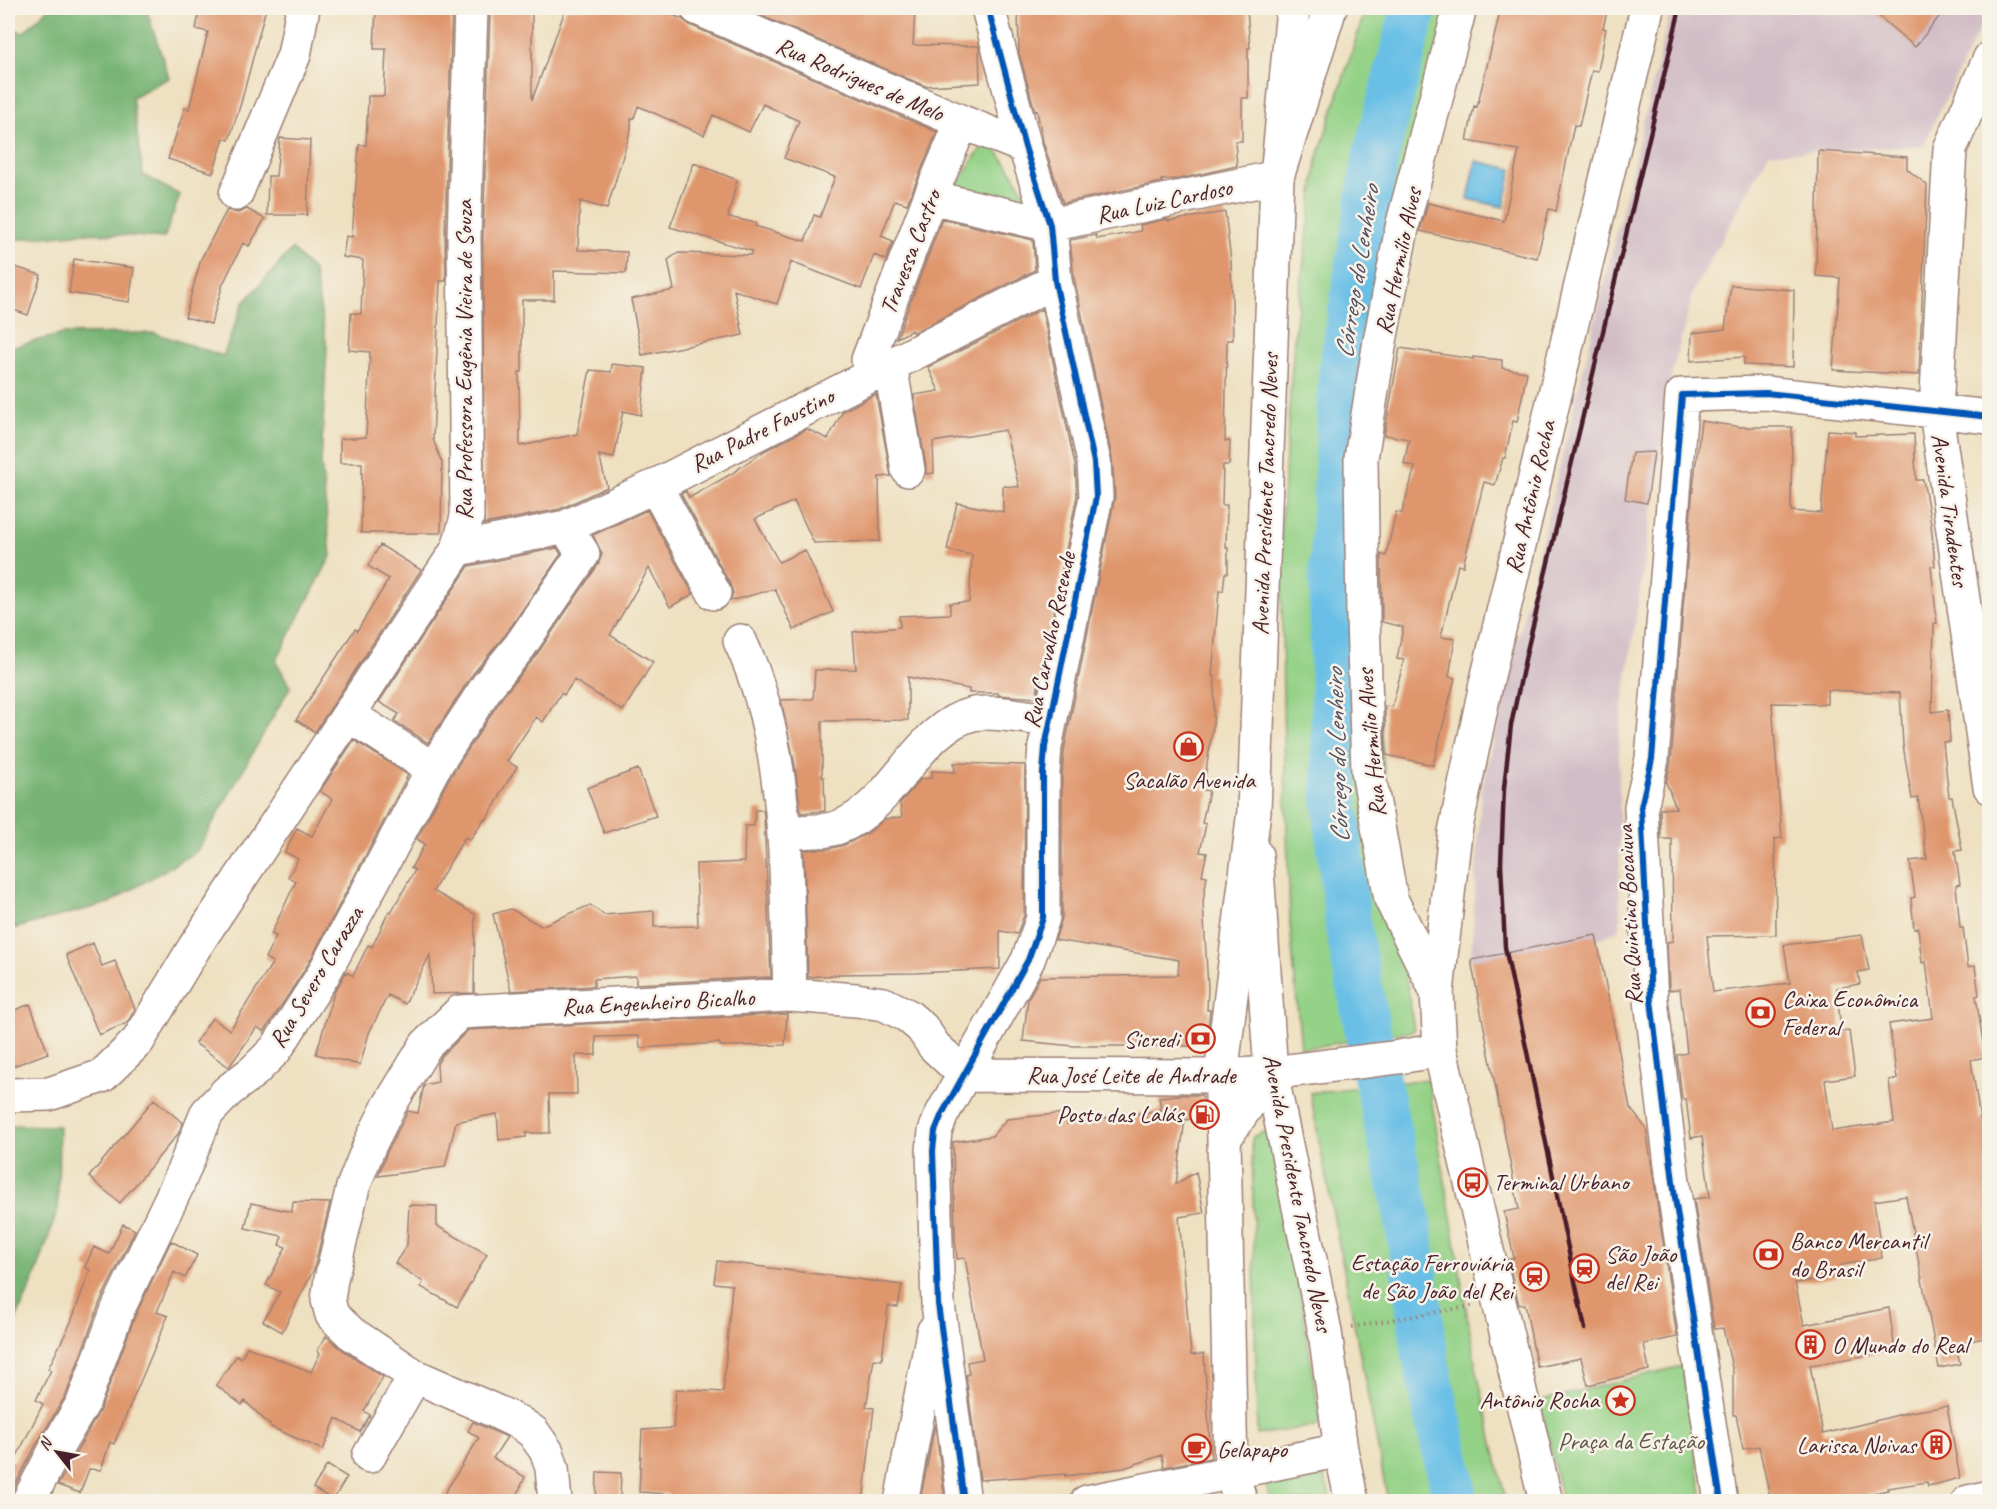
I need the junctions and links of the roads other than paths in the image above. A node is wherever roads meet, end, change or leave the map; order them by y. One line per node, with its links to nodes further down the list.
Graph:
1 (303, 8): 13 (main road)
2 (471, 8): 23 (main road, Rua Professora Eugênia Vieira de Souza)
3 (697, 8): 10 (main road, Rua Rodrigues de Melo)
4 (988, 8): 11 (main road, Rua Carvalho Resende)
5 (1293, 8): 12 (main road)
6 (1330, 8): 12 (main road)
7 (1460, 8): 32 (main road, Rua Hermílio Alves)
8 (1647, 8): 32 (main road, Rua Antônio Rocha)
9 (1989, 58): 18 (main road, Avenida Tiradentes)
10 (962, 122): 11 (main road, Rua Rodrigues de Melo); 14 (main road, Travessa Castro)
11 (1025, 147): 15 (main road, Rua Carvalho Resende)
12 (1277, 177): 15 (main road, Rua Luiz Cardoso); 30 (main road, Avenida Presidente Tancredo Neves)
13 (236, 194)
14 (930, 197): 15 (main road); 17 (main road, Travessa Castro)
15 (1050, 225): 16 (main road, Rua Carvalho Resende)
16 (1055, 281): 17 (main road, Rua Padre Faustino); 27 (main road, Rua Carvalho Resende)
17 (890, 364): 20 (main road); 21 (main road, Rua Padre Faustino)
18 (1936, 412): 19 (main road); 29 (main road, Avenida Tiradentes); 53 (main road, Rua Quintino Bocaiuva)
19 (1989, 417)
20 (908, 470)
21 (655, 486): 22 (main road, Rua Padre Faustino); 24 (main road)
22 (566, 527): 23 (main road, Rua Padre Faustino); 28 (main road, Rua Severo Carazza)
23 (458, 549): 26 (main road, Rua Professora Eugênia Vieira de Souza)
24 (714, 593)
25 (740, 640): 31 (main road)
26 (349, 716): 28 (main road); 38 (main road, Rua Professora Eugênia Vieira de Souza)
27 (1050, 720): 31 (main road); 36 (main road, Rua Carvalho Resende)
28 (433, 769): 46 (main road, Rua Severo Carazza)
29 (1989, 787)
30 (1254, 811): 35 (main road, Avenida Presidente Tancredo Neves); 37 (main road, Avenida Presidente Tancredo Neves)
31 (784, 832): 33 (main road)
32 (1437, 992): 34 (main road, Rua Hermílio Alves)
33 (790, 995): 36 (main road, Rua Engenheiro Bicalho); 41 (main road, Rua Engenheiro Bicalho)
34 (1440, 1050): 35 (main road, Rua José Leite de Andrade); 52 (main road, Rua Hermílio Alves)
35 (1276, 1073): 37 (main road, Rua José Leite de Andrade); 39 (main road); 42 (main road, Avenida Presidente Tancredo Neves)
36 (965, 1075): 37 (main road, Rua José Leite de Andrade); 40 (main road, Rua Carvalho Resende)
37 (1221, 1076): 39 (main road, Avenida Presidente Tancredo Neves)
38 (8, 1095)
39 (1224, 1139): 44 (main road, Avenida Presidente Tancredo Neves)
40 (938, 1304): 48 (main road); 49 (main road)
41 (415, 1376): 43 (main road); 47 (main road)
42 (1341, 1450): 44 (main road); 51 (main road, Avenida Presidente Tancredo Neves)
43 (369, 1456)
44 (1236, 1487): 50 (main road)
45 (1989, 1497): 54 (main road)
46 (28, 1502)
47 (555, 1502)
48 (901, 1502)
49 (964, 1502)
50 (1087, 1502)
51 (1352, 1502)
52 (1546, 1502)
53 (1721, 1502)
54 (1968, 1502)

